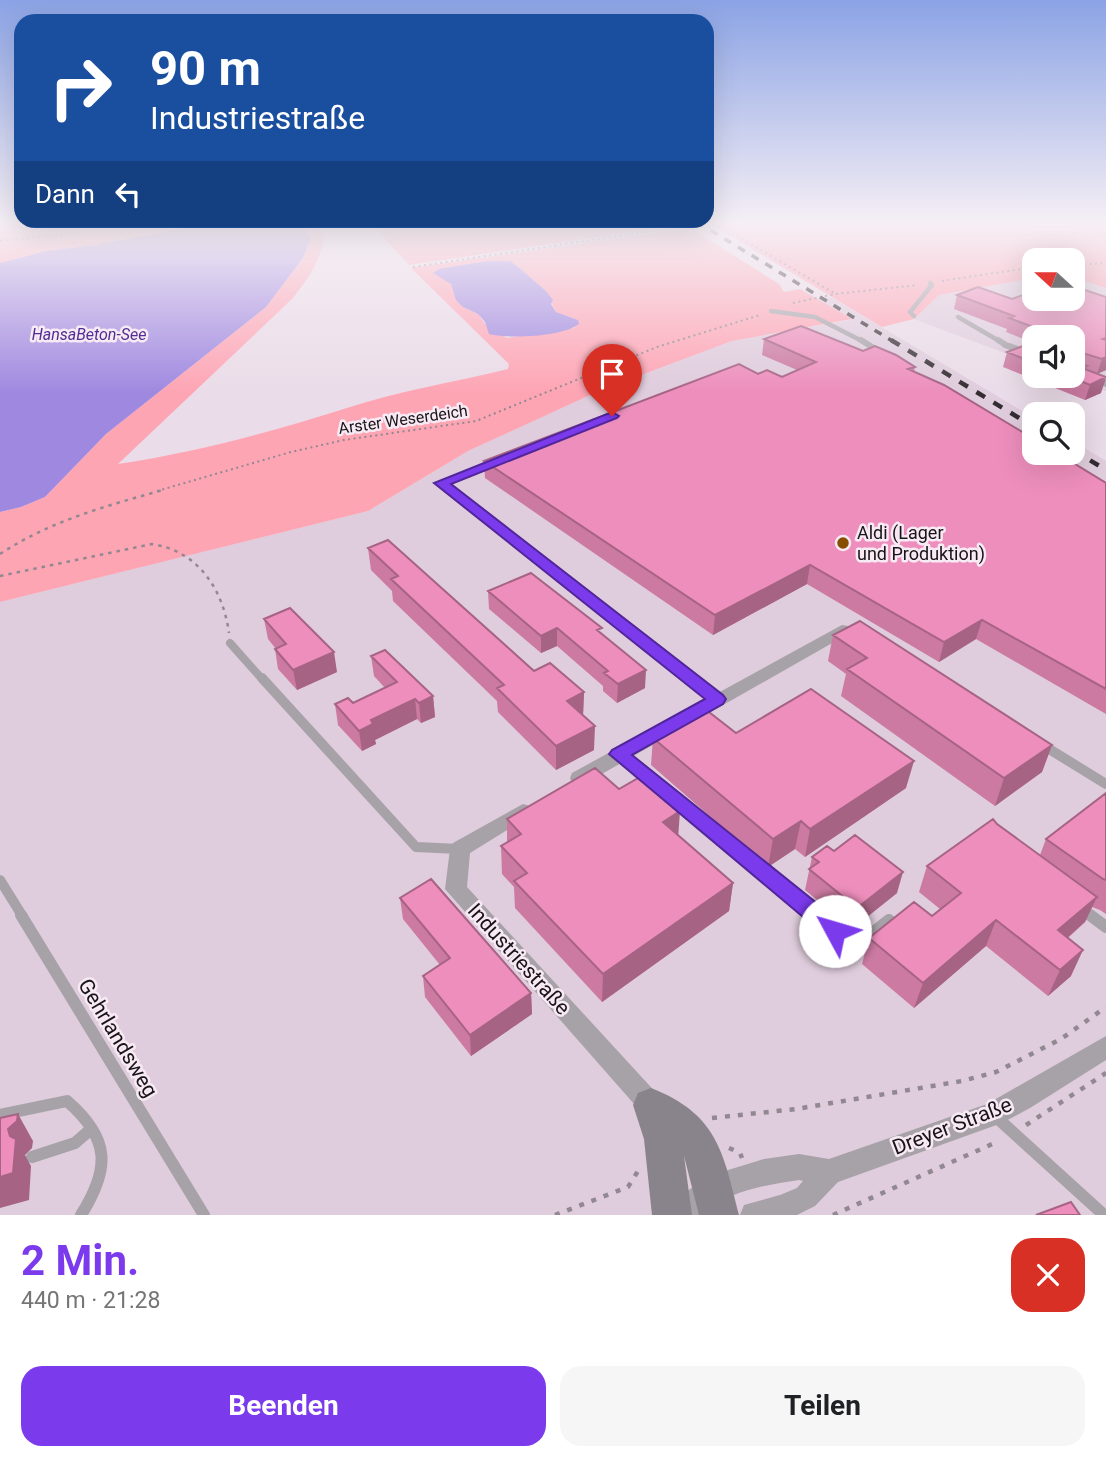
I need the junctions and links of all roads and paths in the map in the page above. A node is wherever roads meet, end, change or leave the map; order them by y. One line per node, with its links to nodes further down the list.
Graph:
1 (809, 279): 4 (path)
2 (930, 283): 6 (lane)
3 (849, 293): 4 (path, Arster Weserdeich)
4 (835, 294): 5 (path, Arster Weserdeich)
5 (771, 311): 10 (lane); 14 (path, Arster Weserdeich)
6 (914, 316)
7 (958, 317): 8 (lane)
8 (1006, 345): 9 (street)
9 (1022, 351)
10 (887, 356)
11 (1085, 376): 12 (street)
12 (1106, 384)
13 (505, 458): 18 (lane)
14 (0, 554)
15 (0, 576): 17 (path)
16 (846, 628): 18 (street)
17 (230, 643): 24 (lane)
18 (717, 699): 20 (street)
19 (1036, 741): 21 (lane)
20 (618, 754): 22 (street); 27 (lane)
21 (1106, 784)
22 (562, 788)
23 (539, 802): 24 (street)
24 (460, 849): 32 (street, Industriestraße)
25 (0, 880): 43 (lane, Gehrlandsweg)
26 (1075, 904): 28 (lane)
27 (889, 920)
28 (1106, 926)
29 (1106, 1007): 35 (path)
30 (1106, 1047): 33 (street, Dreyer Straße)
31 (1106, 1073): 37 (path)
32 (651, 1105): 39 (street, Industriestraße); 41 (street, Industriestraße)
33 (992, 1114): 37 (lane); 40 (street, Dreyer Straße)
34 (0, 1115): 36 (lane)
35 (710, 1118)
36 (91, 1129): 38 (lane); 42 (lane)
37 (1013, 1133): 48 (path); 49 (lane)
38 (32, 1157)
39 (667, 1163): 44 (path); 45 (street, Industriestraße)
40 (829, 1172): 41 (street, Dreyer Straße); 47 (street, Dreyer Straße)
41 (716, 1202): 46 (street, Dreyer Straße)
42 (82, 1215)
43 (204, 1215)
44 (555, 1215)
45 (672, 1215)
46 (680, 1215)
47 (754, 1215)
48 (833, 1215)
49 (1104, 1215)

